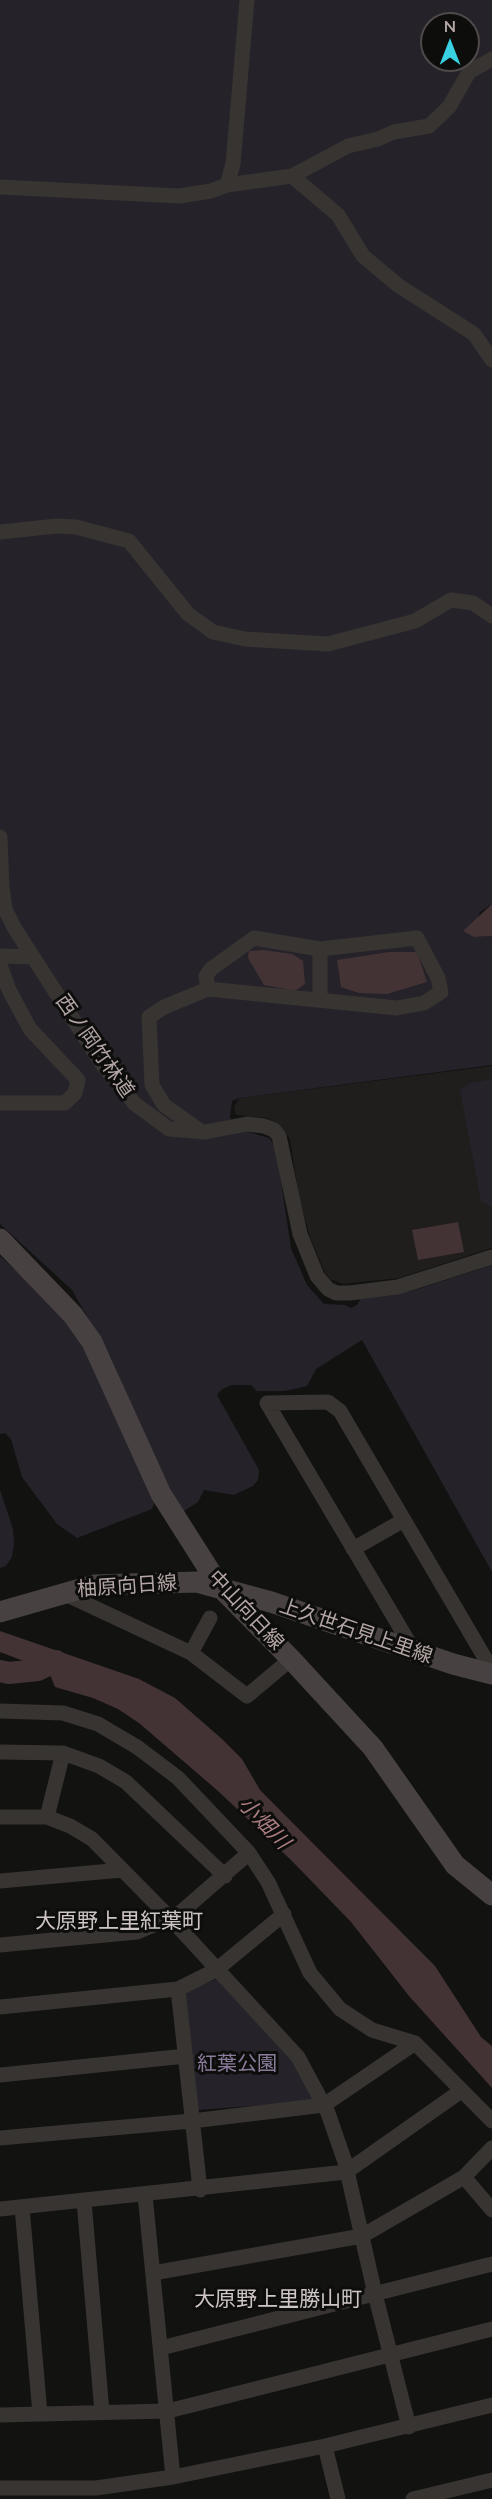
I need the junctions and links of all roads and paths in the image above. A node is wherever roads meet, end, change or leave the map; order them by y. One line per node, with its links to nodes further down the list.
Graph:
1 (247, 0): 4 (street)
2 (492, 59): 3 (street)
3 (292, 176): 4 (street); 6 (street)
4 (227, 185): 5 (street)
5 (0, 187)
6 (492, 360)
7 (0, 532): 8 (street)
8 (492, 616)
9 (0, 837): 11 (street, 西ノ岡竹林道)
10 (320, 949): 13 (street); 14 (street); 14 (street)
11 (32, 957): 12 (street); 16 (street, 西ノ岡竹林道)
12 (0, 964): 15 (street)
13 (208, 989): 14 (street); 16 (street)
14 (320, 999)
15 (0, 1103)
16 (201, 1132): 18 (street, 西ノ岡竹林道)
17 (0, 1239): 21 (main road, 中山向日線)
18 (492, 1257)
19 (404, 1520): 20 (street); 20 (street); 28 (street)
20 (353, 1549): 25 (street)
21 (220, 1587): 22 (main road, 柚原向日線); 25 (main road, 上久世石見上里線); 27 (main road, 中山向日線)
22 (62, 1592): 23 (main road, 柚原向日線); 26 (street)
23 (5, 1611)
24 (210, 1618): 26 (street)
25 (414, 1650): 28 (main road, 上久世石見上里線)
26 (191, 1653): 27 (street)
27 (291, 1659): 38 (main road, 中山向日線)
28 (492, 1672)
29 (0, 1711): 34 (street)
30 (0, 1752): 31 (street)
31 (63, 1753): 33 (street); 36 (street)
32 (0, 1817): 33 (street)
33 (47, 1817): 35 (street)
34 (249, 1853): 36 (street); 39 (street)
35 (122, 1870): 37 (street); 40 (street)
36 (225, 1876): 40 (street)
37 (0, 1881)
38 (492, 1895)
39 (284, 1914): 42 (street); 45 (street)
40 (170, 1918): 41 (street); 42 (street)
41 (0, 1945)
42 (216, 1970): 43 (street); 49 (street)
43 (178, 1989): 44 (street); 46 (street)
44 (0, 2007)
45 (415, 2043): 48 (street); 49 (street)
46 (186, 2056): 47 (street); 50 (street)
47 (0, 2075)
48 (461, 2091): 51 (street); 54 (street)
49 (324, 2105): 50 (street); 54 (street)
50 (192, 2121): 52 (street); 56 (street)
51 (492, 2121)
52 (0, 2138)
53 (492, 2148): 55 (street)
54 (346, 2172): 56 (street); 62 (street)
55 (464, 2177): 61 (street); 62 (street)
56 (200, 2190): 57 (street)
57 (145, 2195): 58 (street); 64 (street)
58 (84, 2201): 59 (street); 71 (street)
59 (22, 2207): 60 (street); 72 (street)
60 (0, 2209)
61 (492, 2210)
62 (362, 2236): 64 (street); 65 (street)
63 (492, 2264): 65 (street)
64 (153, 2273): 67 (street)
65 (375, 2294): 67 (street); 68 (street)
66 (492, 2330): 68 (street)
67 (161, 2348): 70 (street)
68 (390, 2355): 70 (street); 74 (street)
69 (492, 2405): 74 (street)
70 (168, 2411): 71 (street); 76 (street)
71 (102, 2412): 72 (street)
72 (40, 2414): 73 (street)
73 (0, 2415)
74 (409, 2427): 75 (street)
75 (325, 2446): 76 (street); 80 (street)
76 (173, 2477): 79 (street)
77 (492, 2480): 81 (street)
78 (0, 2488): 79 (street)
79 (96, 2494)
80 (338, 2499)
81 (413, 2499)

